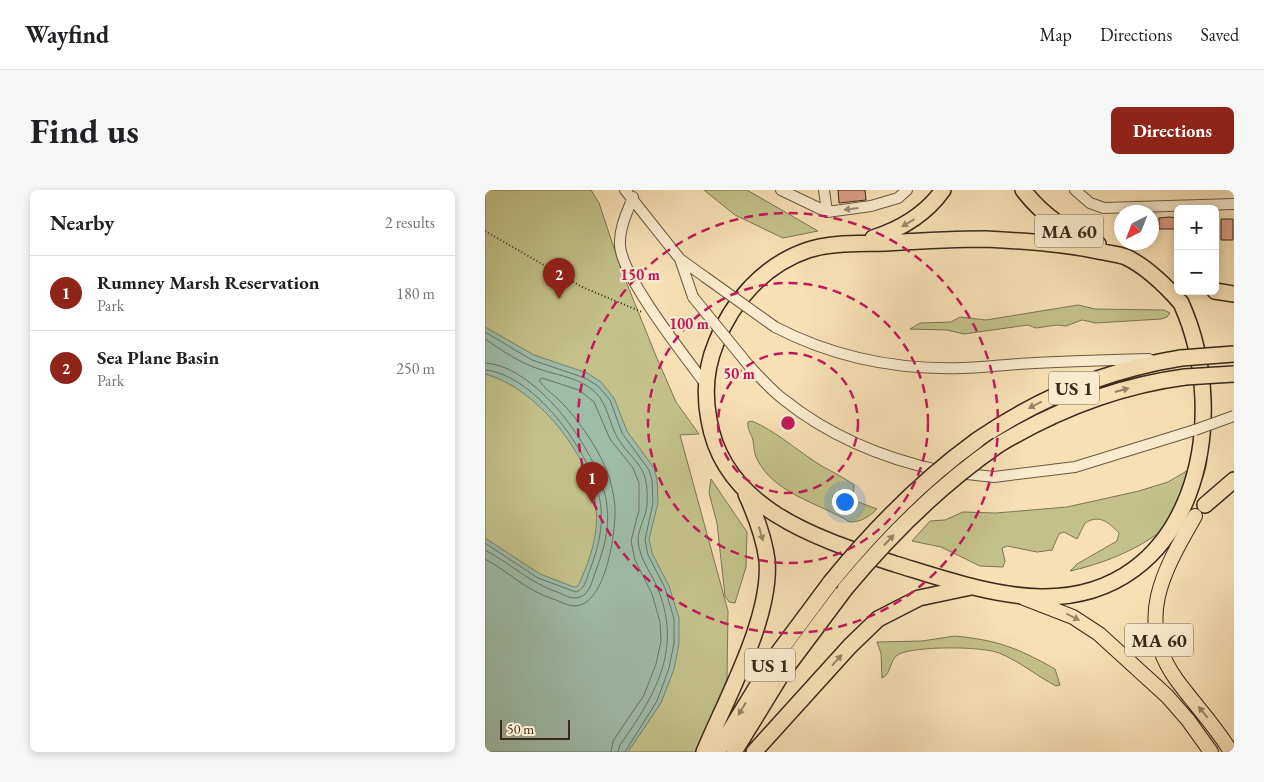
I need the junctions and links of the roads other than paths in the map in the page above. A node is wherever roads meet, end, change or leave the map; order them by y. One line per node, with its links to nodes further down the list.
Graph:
1 (781, 190): 8 (street)
2 (824, 190): 10 (street)
3 (907, 190): 10 (street, one-way to 10)
4 (943, 190): 11 (highway, MA 60, one-way to 11)
5 (1023, 190): 12 (highway, MA 60)
6 (1075, 190): 9 (street)
7 (629, 194): 13 (street); 21 (street)
8 (799, 195): 10 (street)
9 (1234, 204)
10 (827, 212)
11 (845, 244): 12 (highway); 21 (highway, MA 60)
12 (1125, 257): 14 (highway, MA 60)
13 (680, 259): 19 (street, bridge); 22 (street, bridge)
14 (1156, 279): 15 (highway); 23 (highway, MA 60)
15 (1174, 282)
16 (1219, 292): 17 (highway)
17 (1234, 294)
18 (1234, 354): 19 (highway, US 1, bridge)
19 (1181, 358): 33 (highway, US 1, one-way to 33, bridge)
20 (1234, 374): 34 (highway, US 1, one-way to 20, bridge)
21 (707, 386): 26 (highway, MA 60)
22 (1234, 416)
23 (1224, 435)
24 (1215, 476): 27 (highway, MA 60)
25 (1234, 480): 27 (highway)
26 (743, 489): 28 (highway, MA 60); 32 (highway, one-way to 32)
27 (1198, 513): 29 (highway); 30 (main road, MA 60, one-way to 27)
28 (976, 586): 29 (highway, MA 60); 35 (highway, one-way to 28)
29 (1011, 594): 36 (main road, MA 60, one-way to 36)
30 (1220, 734): 31 (main road); 37 (main road, MA 60)
31 (1234, 741)
32 (704, 752)
33 (717, 752)
34 (734, 752)
35 (754, 752)
36 (1211, 752)
37 (1231, 752)

